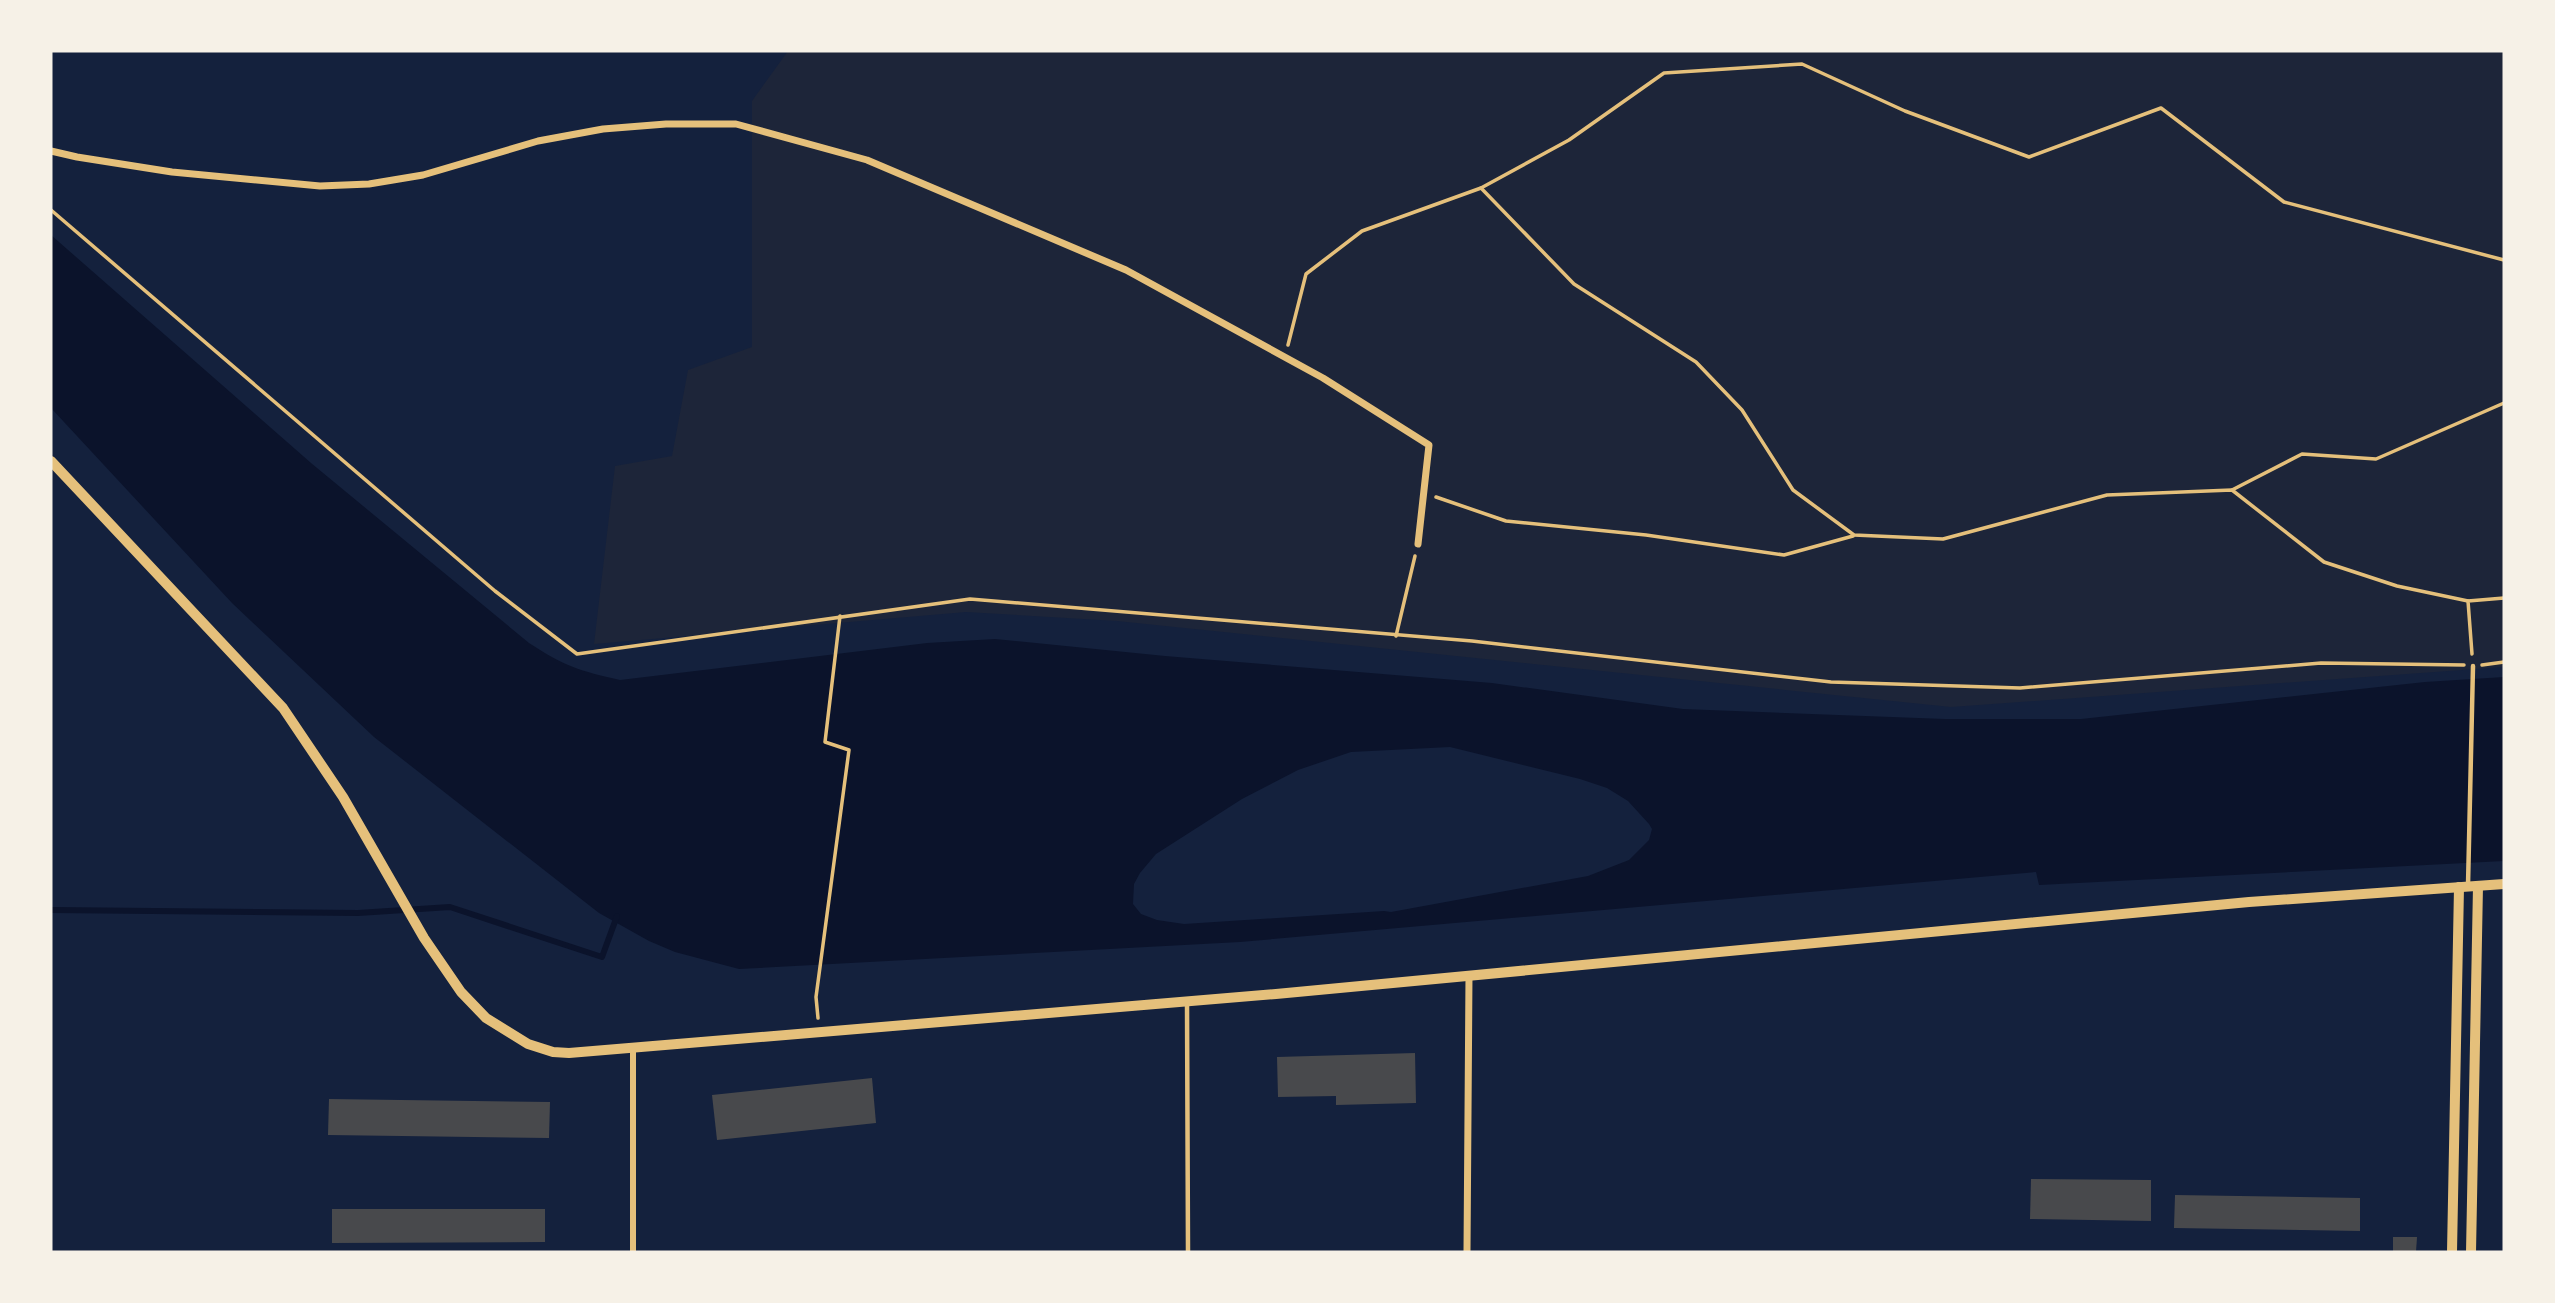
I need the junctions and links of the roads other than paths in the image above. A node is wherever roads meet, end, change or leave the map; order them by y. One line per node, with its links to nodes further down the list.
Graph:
1 (51, 150): 3 (street)
2 (51, 461): 9 (street)
3 (1418, 544)
4 (2473, 666): 6 (lane)
5 (2504, 884): 6 (street)
6 (2468, 887): 7 (street); 13 (street); 14 (street)
7 (1469, 976): 8 (street); 12 (street)
8 (1187, 1002): 9 (street); 11 (lane)
9 (633, 1048): 10 (street)
10 (633, 1252)
11 (1188, 1252)
12 (1467, 1252)
13 (2452, 1252)
14 (2471, 1252)

